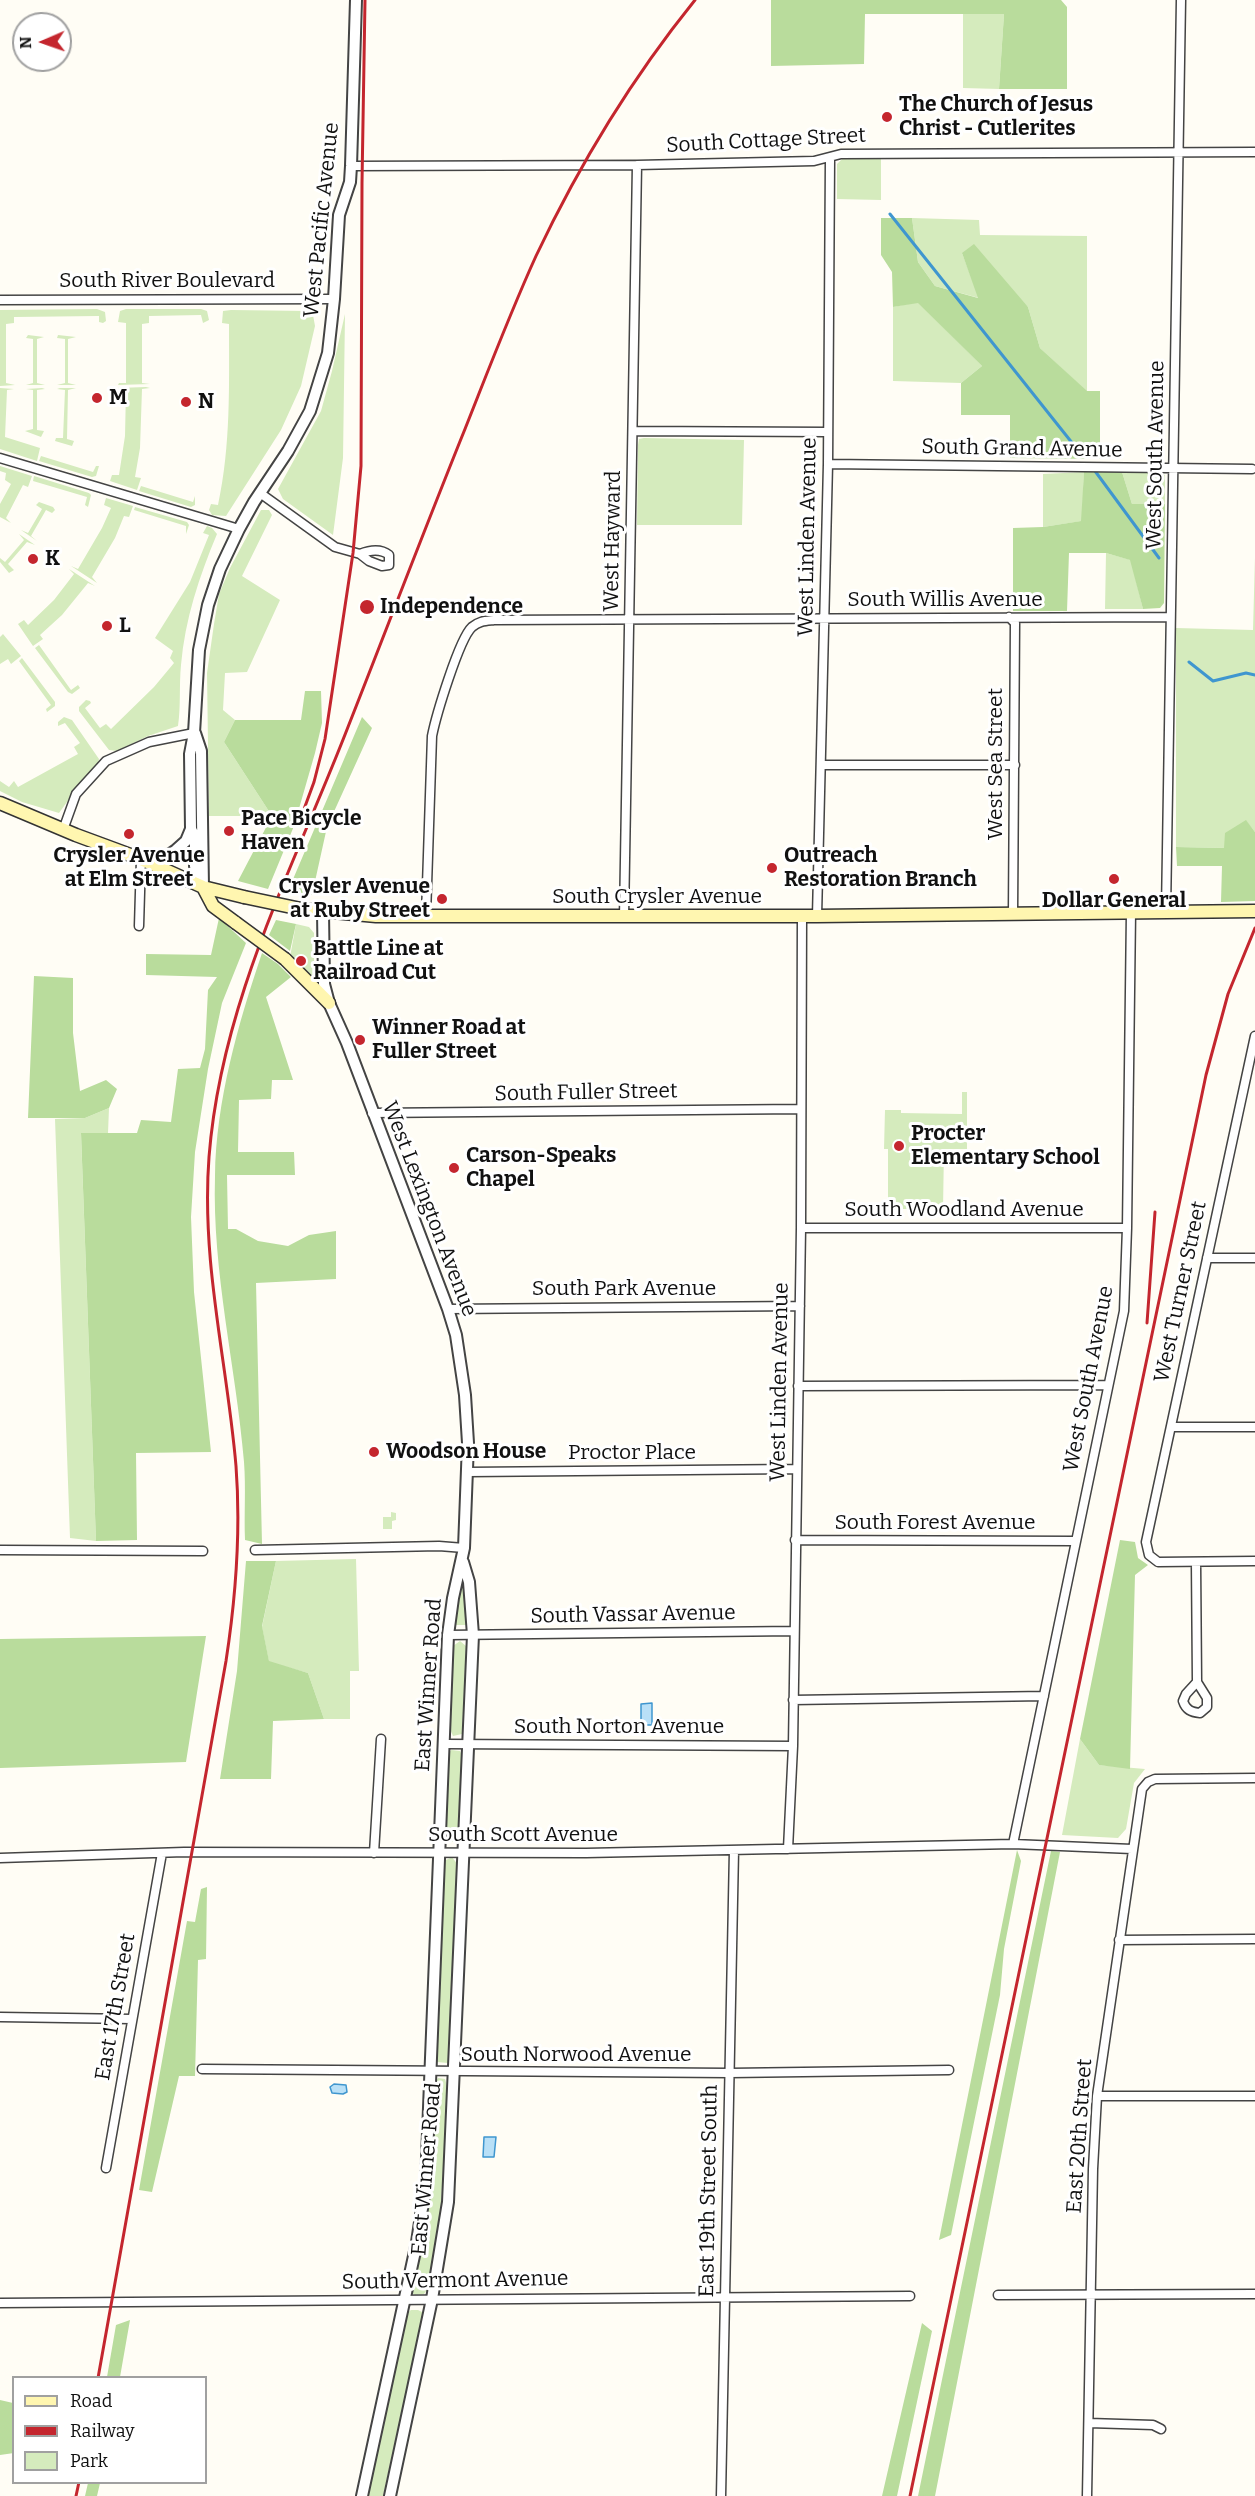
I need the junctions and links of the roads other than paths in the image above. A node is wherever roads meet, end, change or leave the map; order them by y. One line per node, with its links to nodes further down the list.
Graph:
1 (356, 0): 7 (street, West Pacific Avenue)
2 (1181, 0): 3 (street, West South Avenue)
3 (1178, 152): 4 (street, South Cottage Street); 5 (street, South Cottage Street); 14 (street, West South Avenue)
4 (1255, 152)
5 (830, 159): 6 (street, South Cottage Street); 11 (street, West Linden Avenue)
6 (637, 165): 7 (street, South Cottage Street); 10 (street, West Hayward)
7 (351, 166): 8 (street, West Pacific Avenue)
8 (334, 299): 9 (street, South River Boulevard); 16 (street, West Pacific Avenue)
9 (0, 300)
10 (633, 431): 11 (street); 22 (street, West Hayward)
11 (828, 432): 13 (street, West Linden Avenue)
12 (0, 458): 17 (street)
13 (828, 464): 14 (street, South Grand Avenue); 21 (street, West Linden Avenue)
14 (1175, 469): 15 (street, South Grand Avenue); 20 (street, West South Avenue)
15 (1252, 469)
16 (260, 493): 17 (street, West Pacific Avenue); 18 (street)
17 (239, 529): 23 (street, West Pacific Avenue)
18 (360, 554)
19 (1009, 617): 20 (street, South Willis Avenue); 21 (street, South Willis Avenue); 25 (street, West Sea Street)
20 (1170, 617): 31 (street, West South Avenue)
21 (825, 619): 22 (street, South Willis Avenue); 24 (street, West Linden Avenue)
22 (630, 621): 36 (street, South Willis Avenue); 37 (street, West Hayward)
23 (194, 733): 27 (street); 28 (street); 30 (street)
24 (822, 765): 25 (street); 39 (street, West Linden Avenue)
25 (1015, 765): 35 (street, West Sea Street)
26 (0, 803): 28 (main road)
27 (191, 829): 29 (street); 30 (street)
28 (63, 830): 29 (main road)
29 (145, 861): 30 (main road, South Crysler Avenue); 40 (street)
30 (203, 887): 33 (main road, South Crysler Avenue, bridge); 41 (main road, bridge)
31 (1166, 911): 32 (main road, South Crysler Avenue); 34 (main road, South Crysler Avenue)
32 (1255, 911)
33 (323, 912): 36 (main road, South Crysler Avenue); 41 (street, West Lexington Avenue)
34 (1131, 912): 35 (main road, South Crysler Avenue); 46 (street, West South Avenue)
35 (1013, 913): 39 (main road, South Crysler Avenue)
36 (426, 915): 37 (main road, South Crysler Avenue)
37 (624, 916): 38 (main road, South Crysler Avenue)
38 (801, 916): 39 (main road, South Crysler Avenue); 43 (street, West Linden Avenue)
39 (817, 916)
40 (139, 926)
41 (329, 1003): 44 (street, West Lexington Avenue)
42 (1255, 1036): 48 (street, West Turner Street)
43 (800, 1109): 44 (street, South Fuller Street); 45 (street, West Linden Avenue)
44 (372, 1113): 50 (street, West Lexington Avenue)
45 (801, 1228): 46 (street, South Woodland Avenue); 49 (street, West Linden Avenue)
46 (1127, 1228): 51 (street, West South Avenue)
47 (1255, 1257): 48 (street)
48 (1207, 1258): 53 (street, West Turner Street)
49 (800, 1306): 50 (street, South Park Avenue); 52 (street, West Linden Avenue)
50 (448, 1309): 56 (street, West Lexington Avenue)
51 (1108, 1385): 52 (street); 58 (street, West South Avenue)
52 (798, 1386): 55 (street, West Linden Avenue)
53 (1171, 1427): 54 (street); 65 (street, West Turner Street)
54 (1255, 1427)
55 (796, 1469): 56 (street, Proctor Place); 57 (street, West Linden Avenue)
56 (468, 1472): 59 (street, West Lexington Avenue)
57 (795, 1540): 58 (street, South Forest Avenue); 66 (street, West Linden Avenue)
58 (1075, 1541): 70 (street, West South Avenue)
59 (464, 1548): 61 (street); 64 (street, West Lexington Avenue)
60 (0, 1550): 62 (street)
61 (255, 1550)
62 (203, 1551)
63 (1255, 1561): 65 (street)
64 (463, 1562): 67 (street, East Winner Road); 68 (street, East Winner Road)
65 (1196, 1562): 69 (street)
66 (794, 1631): 68 (street, South Vassar Avenue); 71 (street, West Linden Avenue)
67 (448, 1635): 68 (street, South Vassar Avenue); 73 (street, East Winner Road)
68 (472, 1635): 74 (street, East Winner Road)
69 (1197, 1682)
70 (1044, 1696): 71 (street); 77 (street, West South Avenue)
71 (793, 1700): 75 (street, West Linden Avenue)
72 (381, 1739): 82 (street)
73 (445, 1744): 74 (street, South Norton Avenue); 83 (street, East Winner Road)
74 (469, 1744): 75 (street, South Norton Avenue); 84 (street, East Winner Road)
75 (793, 1746): 78 (street, West Linden Avenue)
76 (1255, 1778): 79 (street, East 20th Street)
77 (1013, 1845): 78 (street, South Scott Avenue); 79 (street, South Scott Avenue)
78 (788, 1849): 80 (street, South Scott Avenue)
79 (1132, 1849): 87 (street, East 20th Street)
80 (734, 1850): 84 (street, South Scott Avenue); 94 (street, East 19th Street South)
81 (162, 1853): 82 (street, South Scott Avenue); 85 (street, South Scott Avenue); 89 (street, East 17th Street)
82 (374, 1853): 83 (street, South Scott Avenue)
83 (440, 1853): 84 (street, South Scott Avenue); 91 (street, East Winner Road)
84 (464, 1853): 93 (street, East Winner Road)
85 (0, 1858)
86 (1255, 1939): 87 (street)
87 (1119, 1940): 95 (street, East 20th Street)
88 (0, 2017): 89 (street)
89 (132, 2019): 97 (street, East 17th Street)
90 (202, 2069): 91 (street, South Norwood Avenue)
91 (430, 2069): 93 (street, South Norwood Avenue); 104 (street, East Winner Road)
92 (949, 2070): 94 (street, South Norwood Avenue)
93 (455, 2073): 94 (street, South Norwood Avenue); 103 (street, East Winner Road)
94 (730, 2073): 101 (street, East 19th Street South)
95 (1097, 2096): 96 (street); 100 (street, East 20th Street)
96 (1255, 2096)
97 (106, 2168)
98 (1255, 2294): 100 (street)
99 (998, 2295): 100 (street)
100 (1091, 2295): 106 (street, East 20th Street)
101 (725, 2296): 102 (street, South Vermont Avenue); 103 (street, South Vermont Avenue); 110 (street, East 19th Street South)
102 (910, 2296)
103 (432, 2299): 104 (street, South Vermont Avenue); 109 (street, East Winner Road)
104 (404, 2301): 105 (street, South Vermont Avenue); 108 (street, East Winner Road)
105 (0, 2302)
106 (1089, 2423): 107 (street); 111 (street, East 20th Street)
107 (1161, 2429)
108 (362, 2496)
109 (390, 2496)
110 (721, 2496)
111 (1087, 2496)

